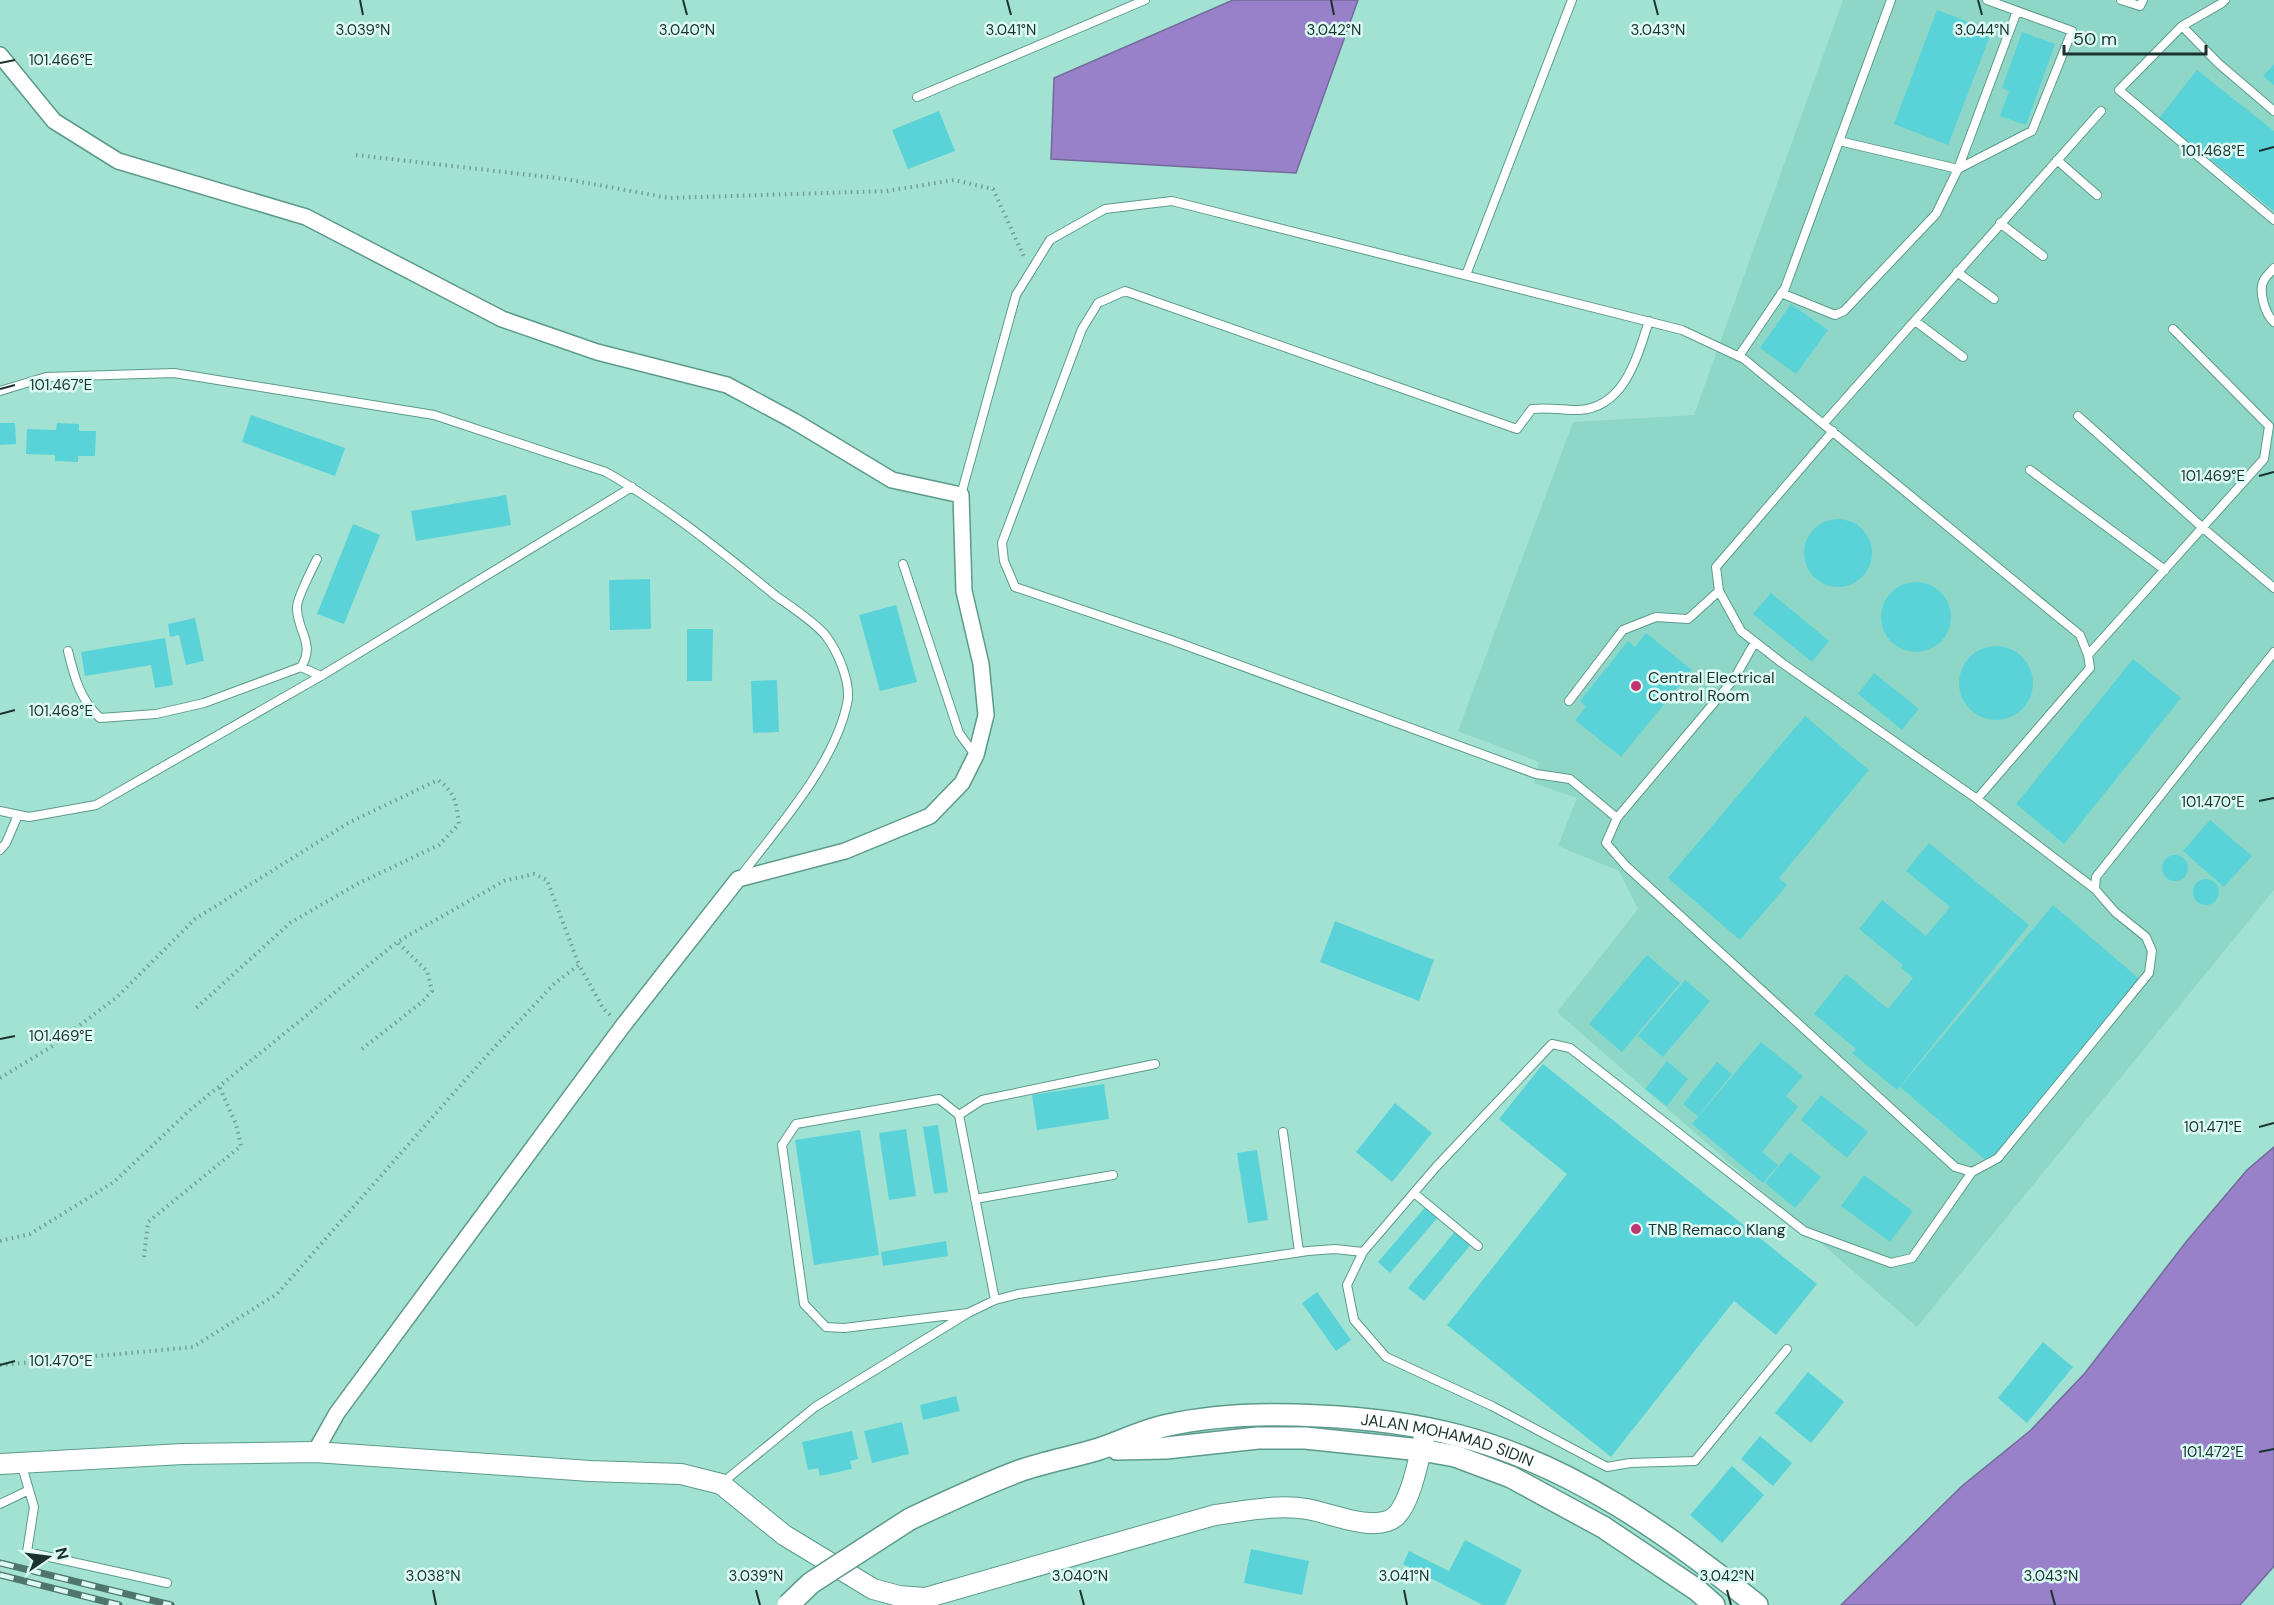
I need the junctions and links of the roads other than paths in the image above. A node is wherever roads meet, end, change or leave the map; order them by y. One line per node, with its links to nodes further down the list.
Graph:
1 (1145, 0): 11 (lane)
2 (1572, 0): 23 (lane)
3 (1891, 0): 14 (lane)
4 (1987, 0): 8 (lane)
5 (2121, 0): 6 (lane)
6 (2143, 0)
7 (2225, 0): 9 (lane)
8 (2017, 11): 16 (lane); 16 (lane)
9 (2182, 26): 13 (lane); 18 (lane)
10 (0, 55): 38 (street)
11 (917, 97)
12 (2101, 111): 15 (lane)
13 (2274, 111)
14 (1839, 141): 16 (lane); 24 (lane)
15 (2057, 160): 17 (lane); 19 (lane)
16 (1958, 169): 24 (lane)
17 (2097, 195)
18 (2274, 220)
19 (2000, 224): 20 (lane); 22 (lane)
20 (2043, 256)
21 (2274, 268): 28 (lane)
22 (1957, 272): 25 (lane); 27 (lane)
23 (1466, 275): 26 (lane); 38 (lane)
24 (1781, 293): 30 (lane)
25 (1994, 299)
26 (1649, 321): 30 (lane); 56 (lane)
27 (1915, 321): 31 (lane); 34 (lane)
28 (2274, 322)
29 (2173, 329): 39 (lane)
30 (1739, 356): 34 (lane)
31 (1963, 357)
32 (0, 391): 37 (lane)
33 (2078, 416): 39 (lane)
34 (1824, 423): 35 (lane)
35 (1833, 431): 44 (lane); 48 (lane)
36 (2030, 470): 42 (lane)
37 (632, 487): 50 (lane); 58 (lane)
38 (961, 495): 52 (street)
39 (2202, 528): 42 (lane); 43 (lane)
40 (317, 559): 49 (lane)
41 (903, 564): 52 (lane)
42 (2165, 570): 48 (lane)
43 (2274, 588)
44 (1719, 591): 45 (lane); 51 (lane)
45 (1755, 642): 53 (lane); 56 (lane)
46 (68, 651): 49 (lane)
47 (2274, 652): 59 (lane)
48 (2088, 655): 53 (lane)
49 (302, 668): 50 (lane)
50 (321, 676): 55 (lane)
51 (1569, 701)
52 (976, 755): 58 (street)
53 (1977, 799): 59 (lane)
54 (0, 811): 55 (lane)
55 (18, 815): 57 (lane)
56 (1617, 818): 63 (lane)
57 (0, 850)
58 (738, 879): 76 (street)
59 (2095, 888): 63 (lane)
60 (1155, 1064): 61 (lane)
61 (958, 1115): 66 (lane); 71 (lane)
62 (1283, 1132): 68 (lane)
63 (1972, 1172): 65 (lane)
64 (1113, 1174): 66 (lane)
65 (1414, 1193): 67 (lane); 69 (lane)
66 (975, 1199): 70 (lane)
67 (1478, 1246)
68 (1299, 1252): 69 (lane); 70 (lane)
69 (1363, 1252): 72 (lane)
70 (994, 1300): 71 (lane)
71 (968, 1313): 79 (lane)
72 (1787, 1349)
73 (1427, 1428): 74 (main road, JALAN MOHAMAD SIDIN); 75 (street); 85 (main road, JALAN MOHAMAD SIDIN)
74 (1098, 1449): 75 (main road, JALAN MOHAMAD SIDIN); 83 (main road, JALAN MOHAMAD SIDIN, bridge)
75 (1421, 1450): 79 (street); 84 (main road, JALAN MOHAMAD SIDIN)
76 (315, 1452): 77 (street); 79 (street)
77 (21, 1462): 78 (street); 80 (lane)
78 (0, 1464)
79 (721, 1484)
80 (29, 1490): 81 (lane); 82 (lane)
81 (0, 1504)
82 (167, 1583)
83 (788, 1605)
84 (1714, 1605)
85 (1757, 1605)

